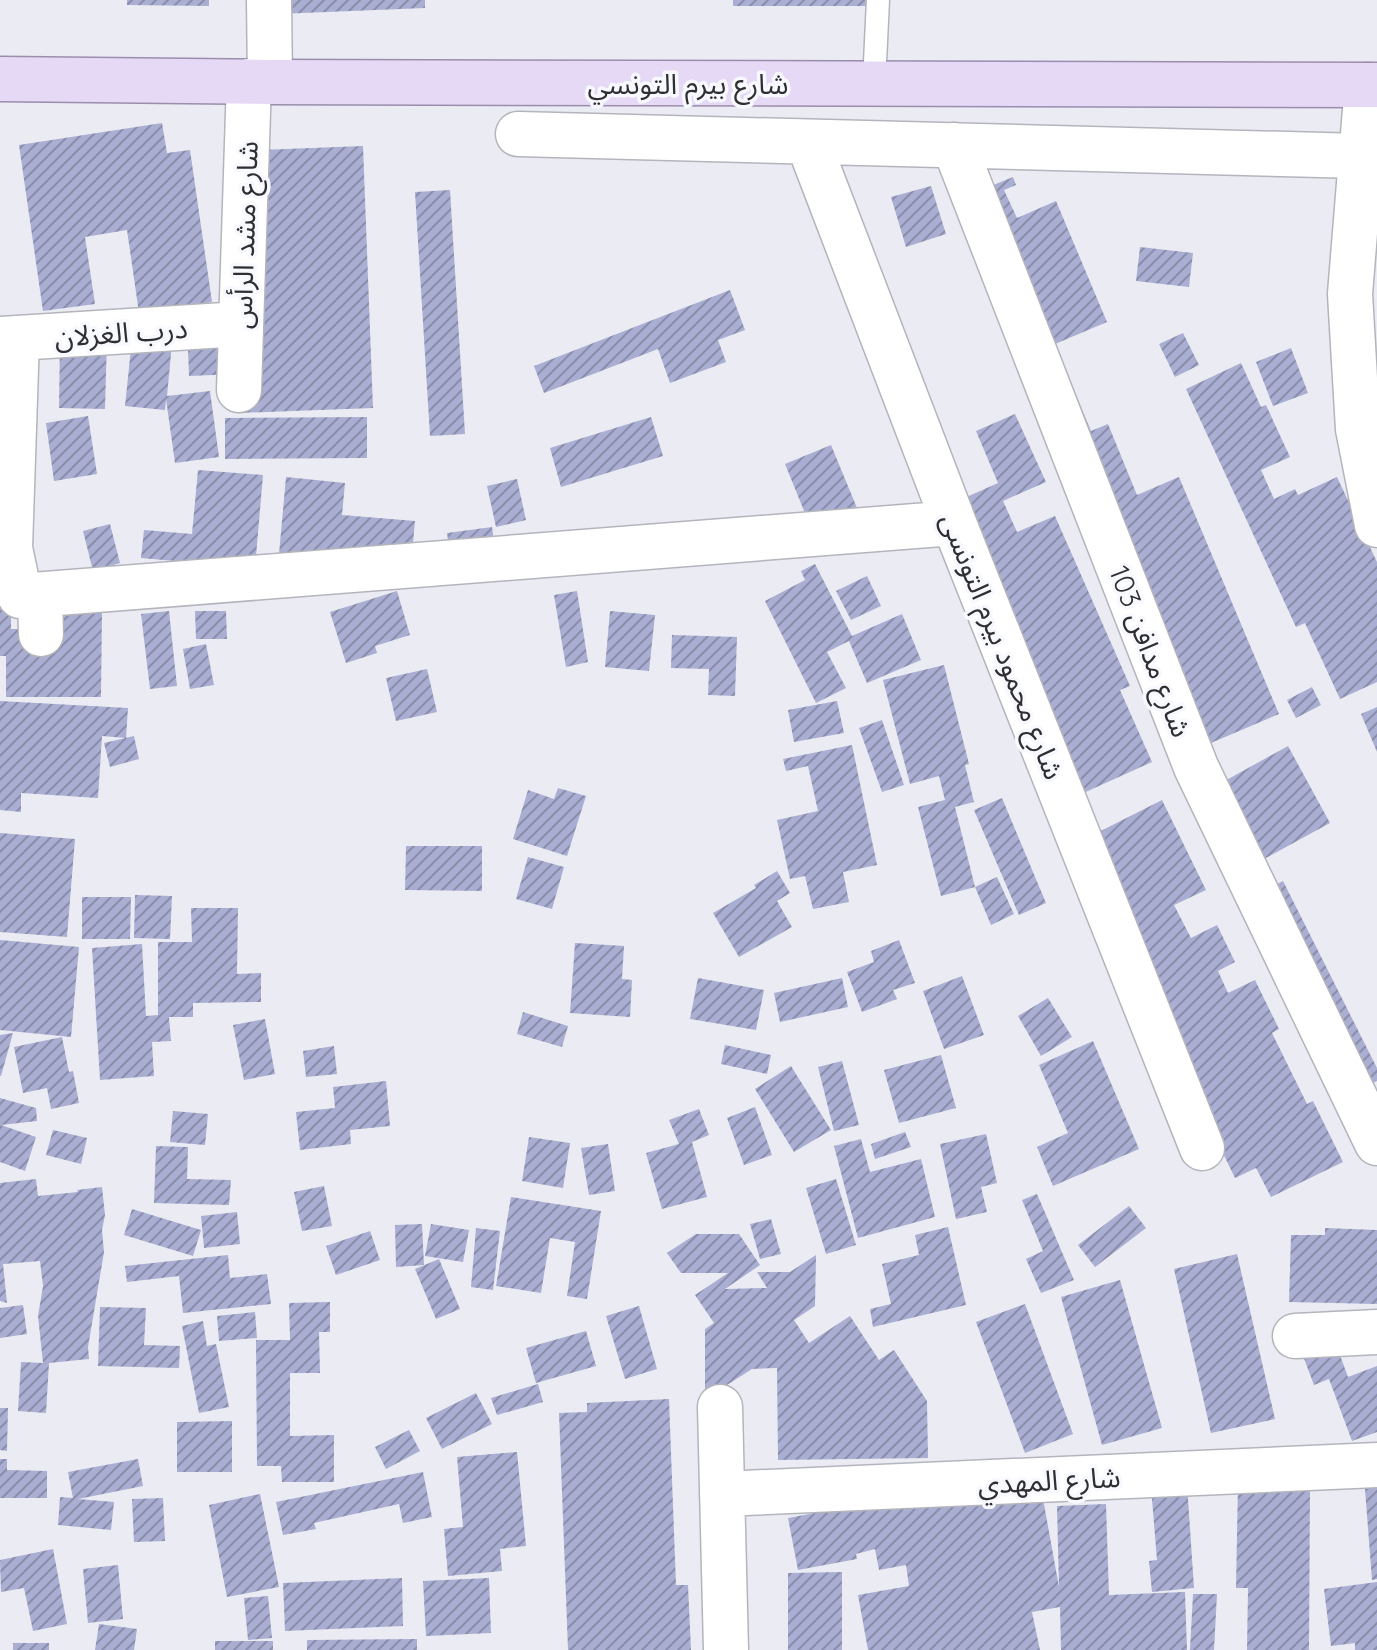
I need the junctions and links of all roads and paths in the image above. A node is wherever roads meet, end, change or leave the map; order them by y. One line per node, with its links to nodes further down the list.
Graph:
1 (269, 0): 4 (street, شارع مشد الرأس)
2 (878, 0): 5 (lane)
3 (0, 79): 4 (main road, شارع بيرم التونسي)
4 (259, 81): 5 (main road, شارع بيرم التونسي); 11 (street, شارع مشد الرأس)
5 (874, 83): 6 (main road, شارع بيرم التونسي)
6 (1372, 85): 10 (street)
7 (518, 134): 8 (street)
8 (808, 142): 9 (street); 14 (street, شارع محمود بيرم التونسى)
9 (954, 145): 10 (street); 16 (street, شارع مدافن 103)
10 (1361, 156): 15 (street)
11 (241, 324): 12 (street, درب الغزلان); 13 (street, شارع مشد الرأس)
12 (8, 339): 14 (street)
13 (239, 390)
14 (954, 523): 17 (street, شارع محمود بيرم التونسى)
15 (1377, 525)
16 (1377, 1143)
17 (1202, 1148)
18 (1377, 1332): 19 (street)
19 (1295, 1336)
20 (720, 1407): 22 (street)
21 (1377, 1465): 22 (street, شارع المهدي)
22 (722, 1494): 23 (street)
23 (726, 1650)

